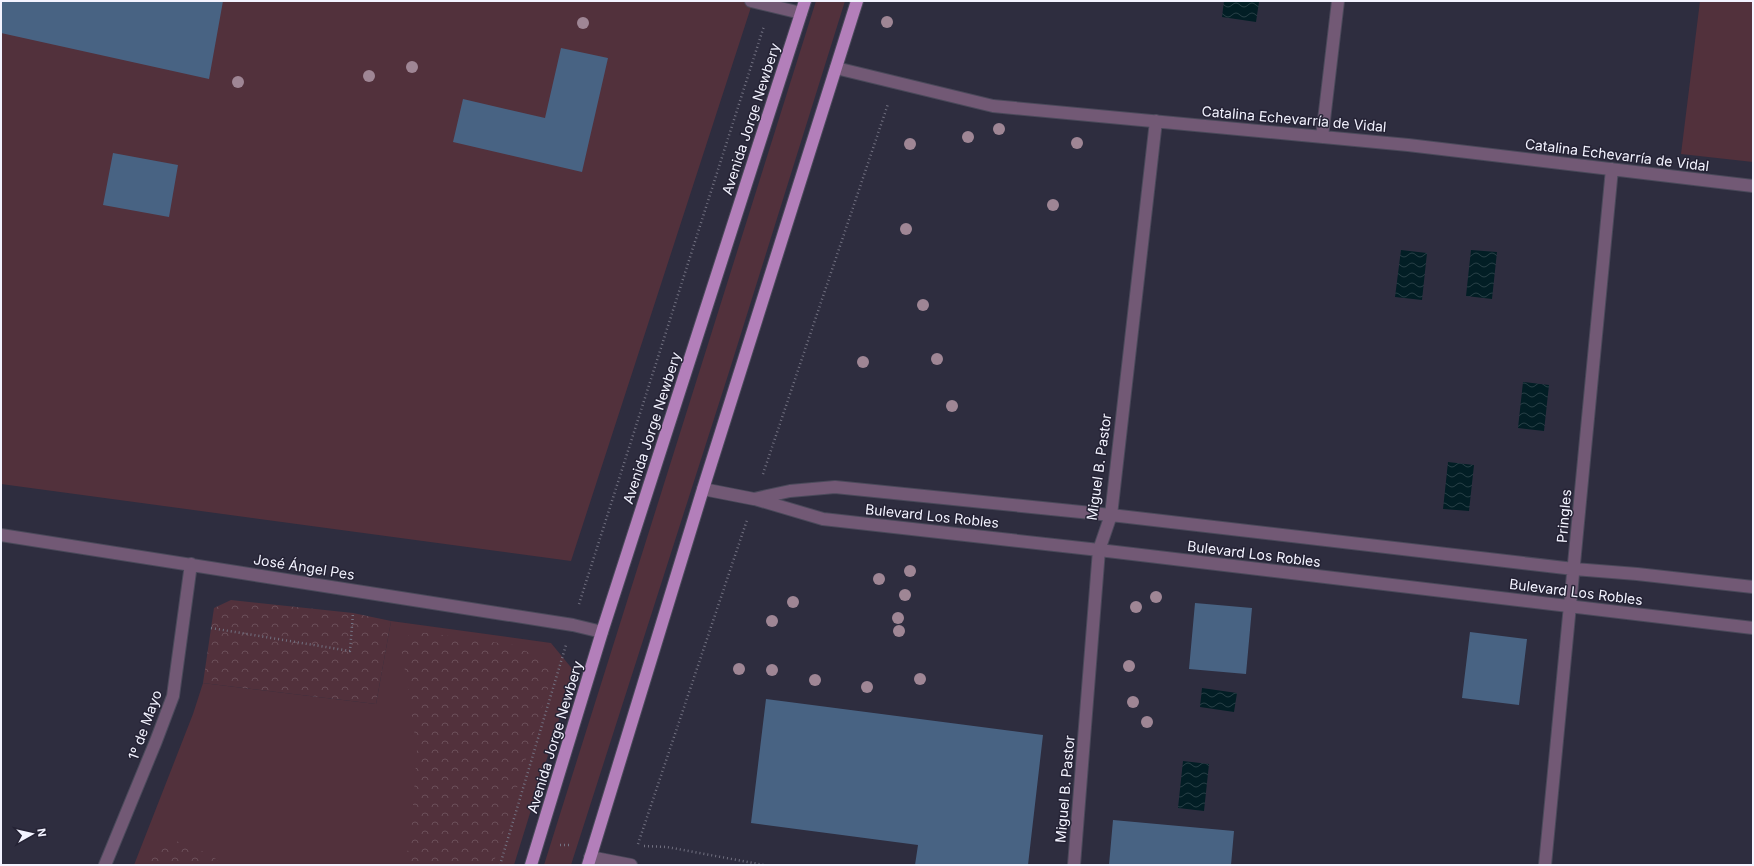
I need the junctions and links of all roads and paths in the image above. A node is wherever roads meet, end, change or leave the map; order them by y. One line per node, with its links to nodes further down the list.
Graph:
1 (751, 1): 5 (street)
2 (805, 1): 6 (main road, Avenida Jorge Newbery)
3 (857, 1): 7 (main road)
4 (1338, 1): 9 (street)
5 (771, 6): 6 (street); 22 (path)
6 (801, 13): 25 (main road, Avenida Jorge Newbery)
7 (836, 68): 8 (street, Catalina Echevarría de Vidal); 12 (main road)
8 (1156, 121): 9 (street, Catalina Echevarría de Vidal); 14 (street, Miguel B. Pastor)
9 (1322, 137): 10 (street, Catalina Echevarría de Vidal)
10 (1612, 169): 11 (street, Catalina Echevarría de Vidal); 18 (street, Pringles)
11 (1753, 186)
12 (703, 489): 13 (street, Bulevard Los Robles); 27 (main road)
13 (754, 499): 14 (street, Bulevard Los Robles); 16 (street, Bulevard Los Robles)
14 (1111, 515): 16 (street, Miguel B. Pastor); 18 (street, Bulevard Los Robles)
15 (1, 535): 17 (street, José Ángel Pes)
16 (1099, 550): 20 (street, Bulevard Los Robles); 33 (street, Miguel B. Pastor)
17 (191, 564): 22 (street, José Ángel Pes); 28 (street, 1º de Mayo)
18 (1574, 569): 19 (street, Bulevard Los Robles); 20 (street, Pringles)
19 (1753, 587)
20 (1570, 607): 24 (street, Bulevard Los Robles); 34 (street, Pringles)
21 (353, 613): 23 (path)
22 (572, 625): 25 (street, José Ángel Pes); 29 (path)
23 (212, 628)
24 (1753, 628)
25 (602, 632): 30 (main road, Avenida Jorge Newbery)
26 (667, 848): 32 (path)
27 (589, 861): 31 (street)
28 (105, 865)
29 (500, 865)
30 (531, 865)
31 (631, 865)
32 (764, 865)
33 (1074, 865)
34 (1545, 865)

